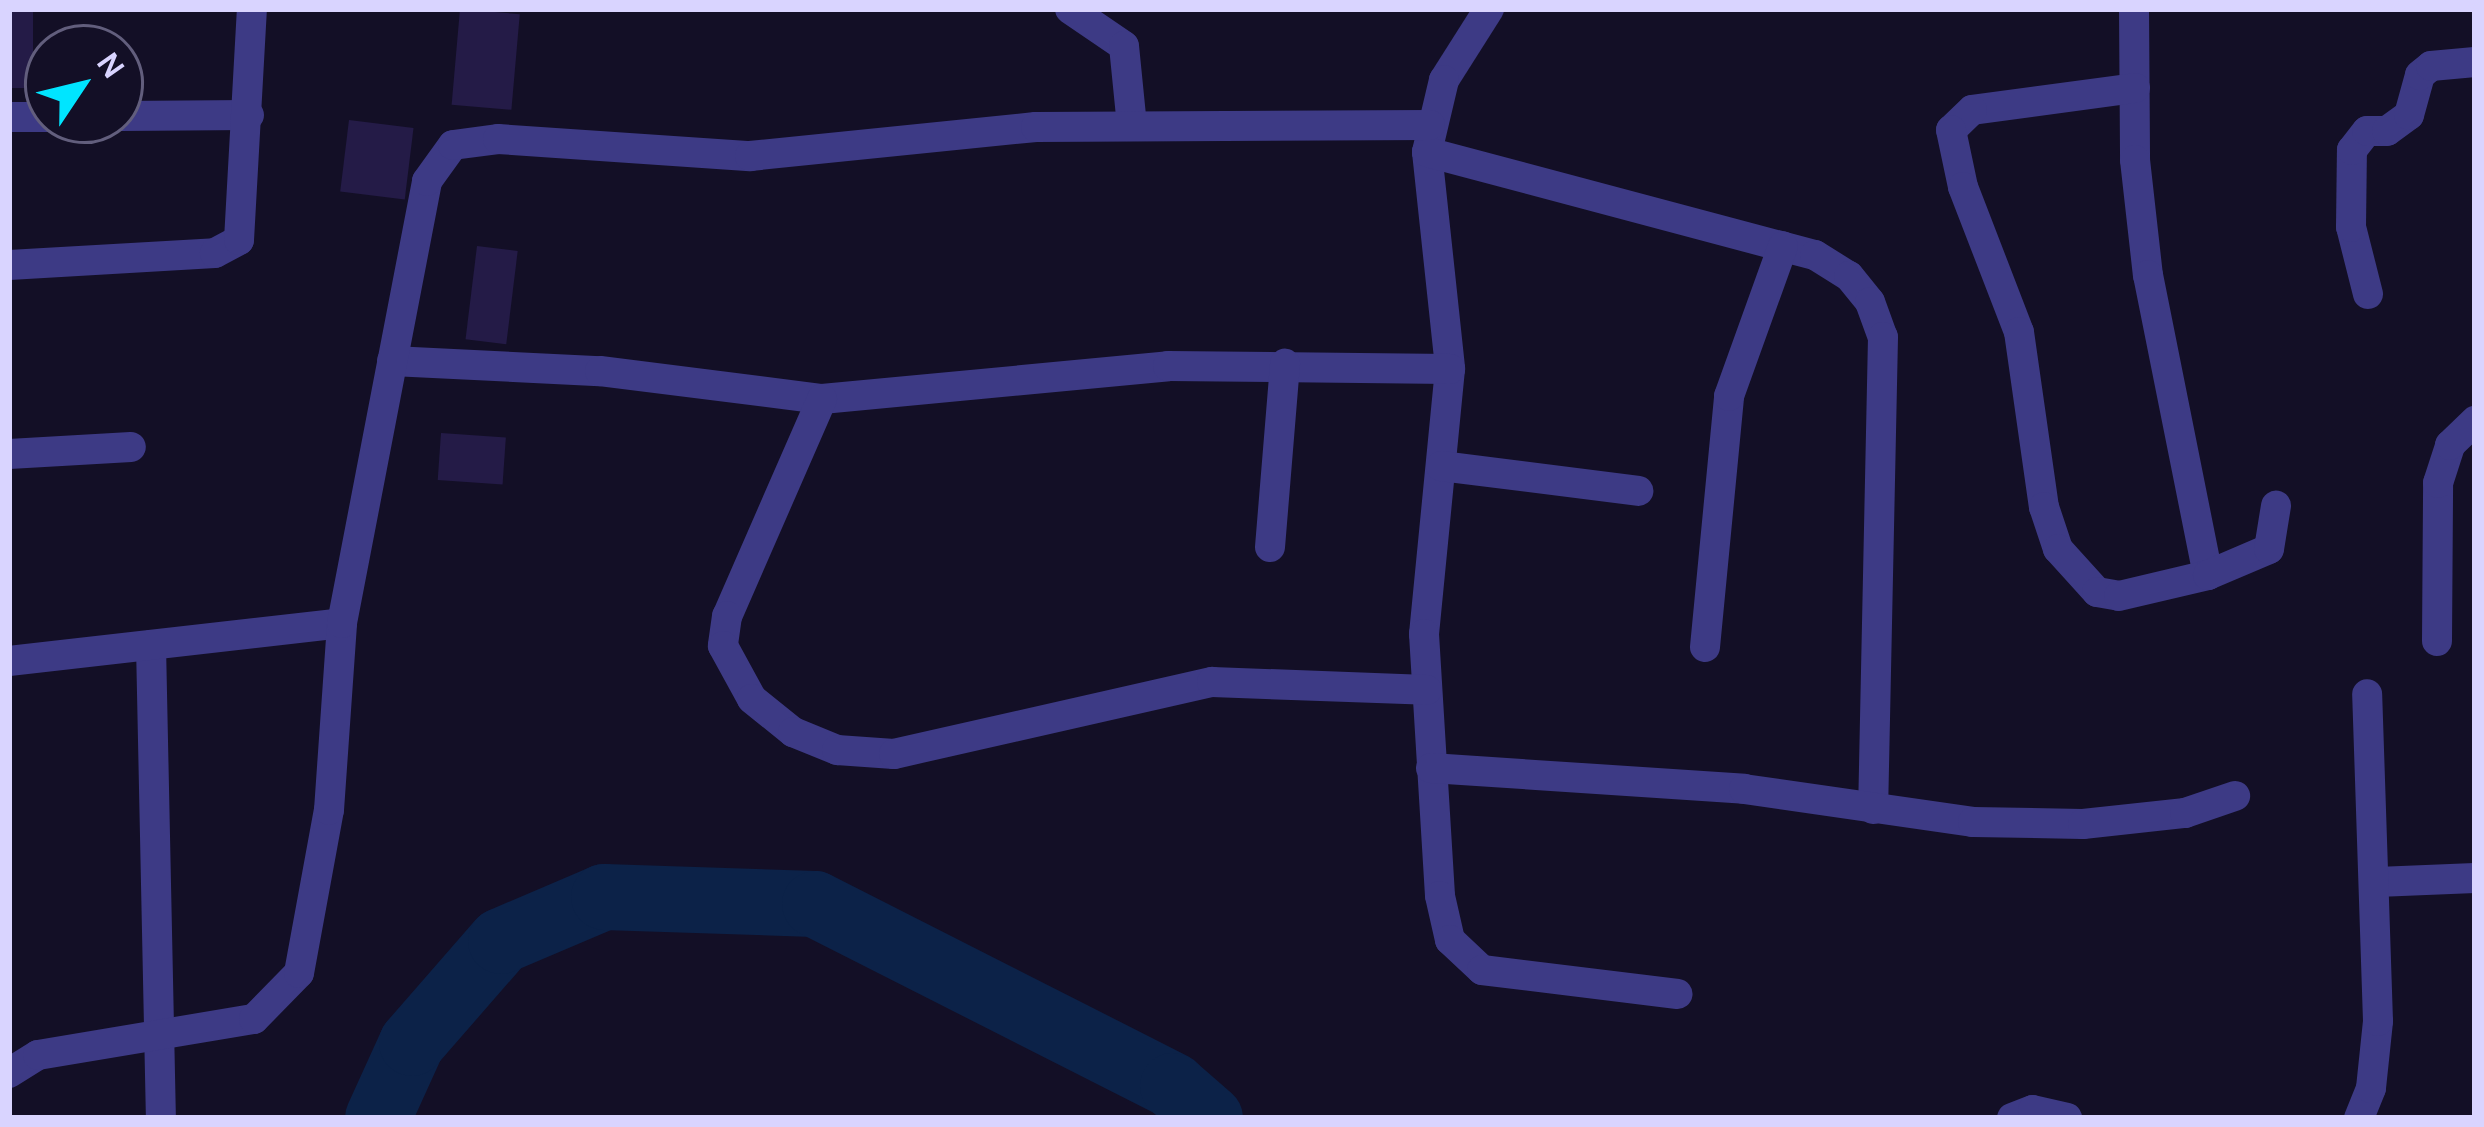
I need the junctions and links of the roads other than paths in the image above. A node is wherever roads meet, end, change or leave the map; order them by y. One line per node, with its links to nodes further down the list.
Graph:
1 (252, 9): 7 (street)
2 (1070, 9): 9 (street)
3 (1489, 9): 10 (street)
4 (2134, 9): 6 (street)
5 (2475, 62): 13 (street)
6 (2135, 88): 25 (street); 25 (street)
7 (249, 115): 8 (street); 12 (street)
8 (144, 116)
9 (1132, 126): 10 (street); 14 (street)
10 (1428, 139): 11 (street); 16 (street)
11 (1783, 246): 29 (street); 35 (street)
12 (9, 266)
13 (2368, 294)
14 (392, 361): 17 (street); 26 (street)
15 (1285, 364): 16 (street); 17 (street); 24 (street)
16 (1450, 369): 21 (street)
17 (822, 400): 31 (street)
18 (2475, 421): 27 (street)
19 (131, 447): 20 (street)
20 (9, 454)
21 (1441, 466): 22 (street); 31 (street)
22 (1638, 491)
23 (2276, 506): 25 (street)
24 (1270, 547)
25 (2208, 575)
26 (342, 623): 28 (street); 39 (street)
27 (2437, 641)
28 (151, 644): 30 (street); 39 (street)
29 (1705, 647)
30 (9, 661)
31 (1427, 690): 33 (street)
32 (2367, 694): 37 (street)
33 (1431, 768): 35 (street); 38 (street)
34 (2236, 796): 35 (street)
35 (1873, 809)
36 (2475, 878): 37 (street)
37 (2377, 882): 44 (street)
38 (1678, 994)
39 (159, 1040): 40 (street); 41 (street)
40 (9, 1073)
41 (161, 1118)
42 (2012, 1118): 43 (street)
43 (2067, 1118)
44 (2359, 1118)

